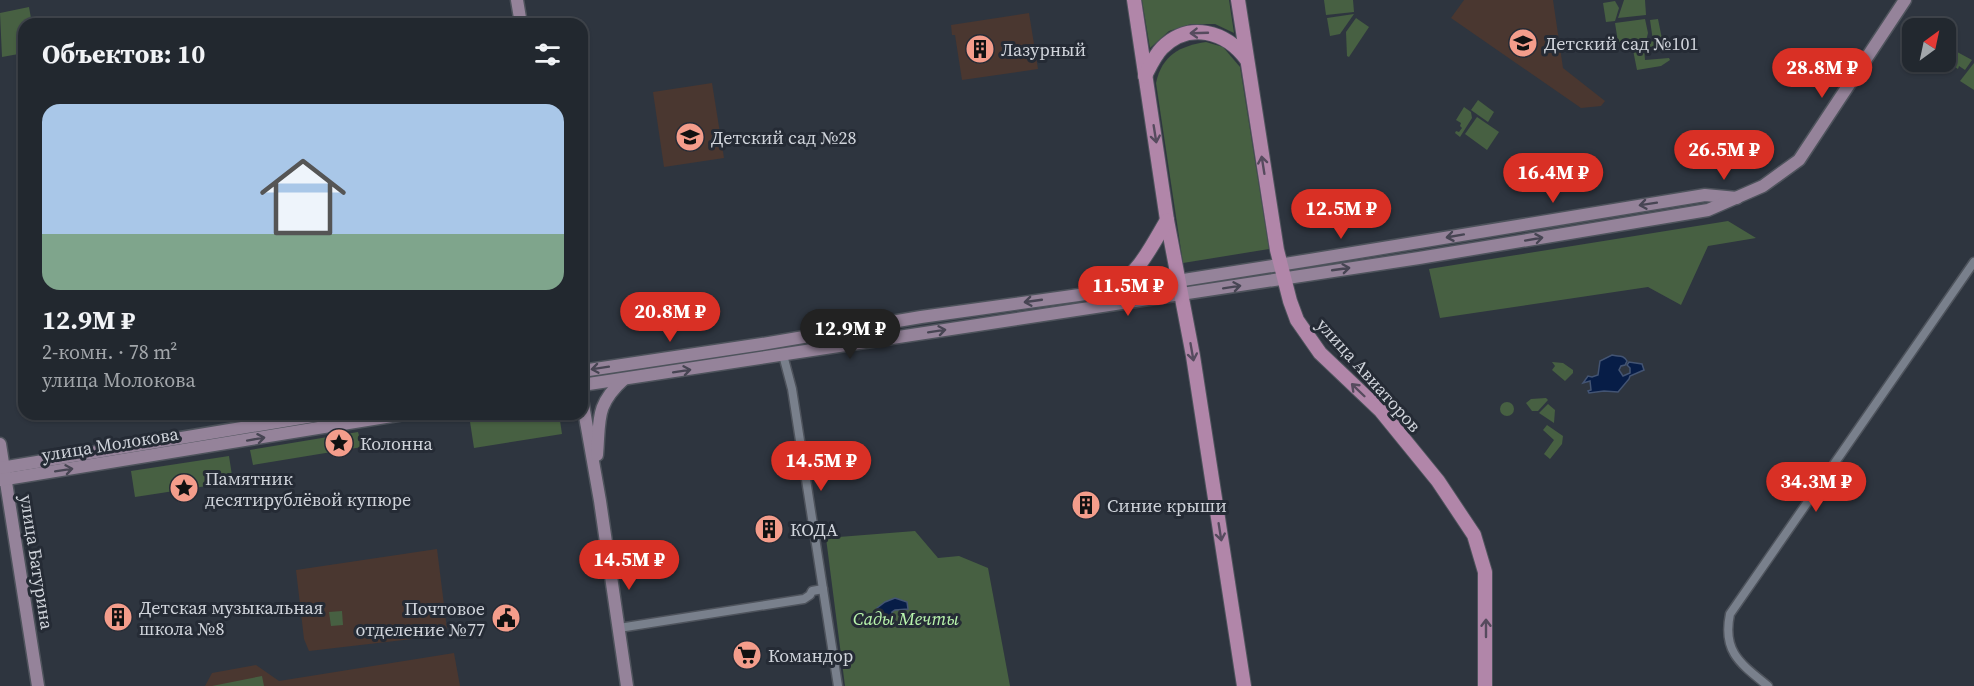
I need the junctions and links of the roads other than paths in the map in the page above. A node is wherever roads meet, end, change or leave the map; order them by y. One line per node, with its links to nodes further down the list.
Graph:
1 (517, 0): 5 (main road)
2 (1134, 0): 7 (main road)
3 (1238, 0): 6 (main road, улица Авиаторов)
4 (1905, 0): 8 (main road)
5 (520, 18)
6 (1247, 60): 7 (main road, one-way to 7); 11 (main road, улица Авиаторов, one-way to 6)
7 (1145, 76): 9 (main road, one-way to 9)
8 (1738, 198): 11 (main road, one-way to 11); 12 (main road, one-way to 8)
9 (1167, 220): 13 (main road); 14 (main road)
10 (1974, 262): 33 (street)
11 (1281, 264): 12 (main road, улица Авиаторов); 13 (main road)
12 (1284, 279): 15 (main road, one-way to 12); 32 (main road, улица Авиаторов, one-way to 12)
13 (1178, 280): 14 (main road); 15 (main road)
14 (1112, 290): 17 (main road, one-way to 17)
15 (1181, 295): 16 (main road, one-way to 15); 31 (main road, one-way to 31)
16 (783, 355): 18 (main road, one-way to 16); 26 (street)
17 (588, 370)
18 (624, 379): 19 (main road); 24 (main road)
19 (588, 385)
20 (293, 420): 25 (main road, улица Молокова)
21 (364, 420): 25 (main road, улица Молокова, one-way to 21)
22 (586, 420): 24 (main road)
23 (0, 444): 25 (main road, улица Батурина)
24 (595, 472): 27 (main road)
25 (3, 474): 28 (main road, улица Батурина)
26 (823, 589): 27 (street); 30 (street)
27 (619, 628): 29 (main road)
28 (38, 686)
29 (627, 686)
30 (838, 686)
31 (1244, 686)
32 (1485, 686)
33 (1768, 686)

